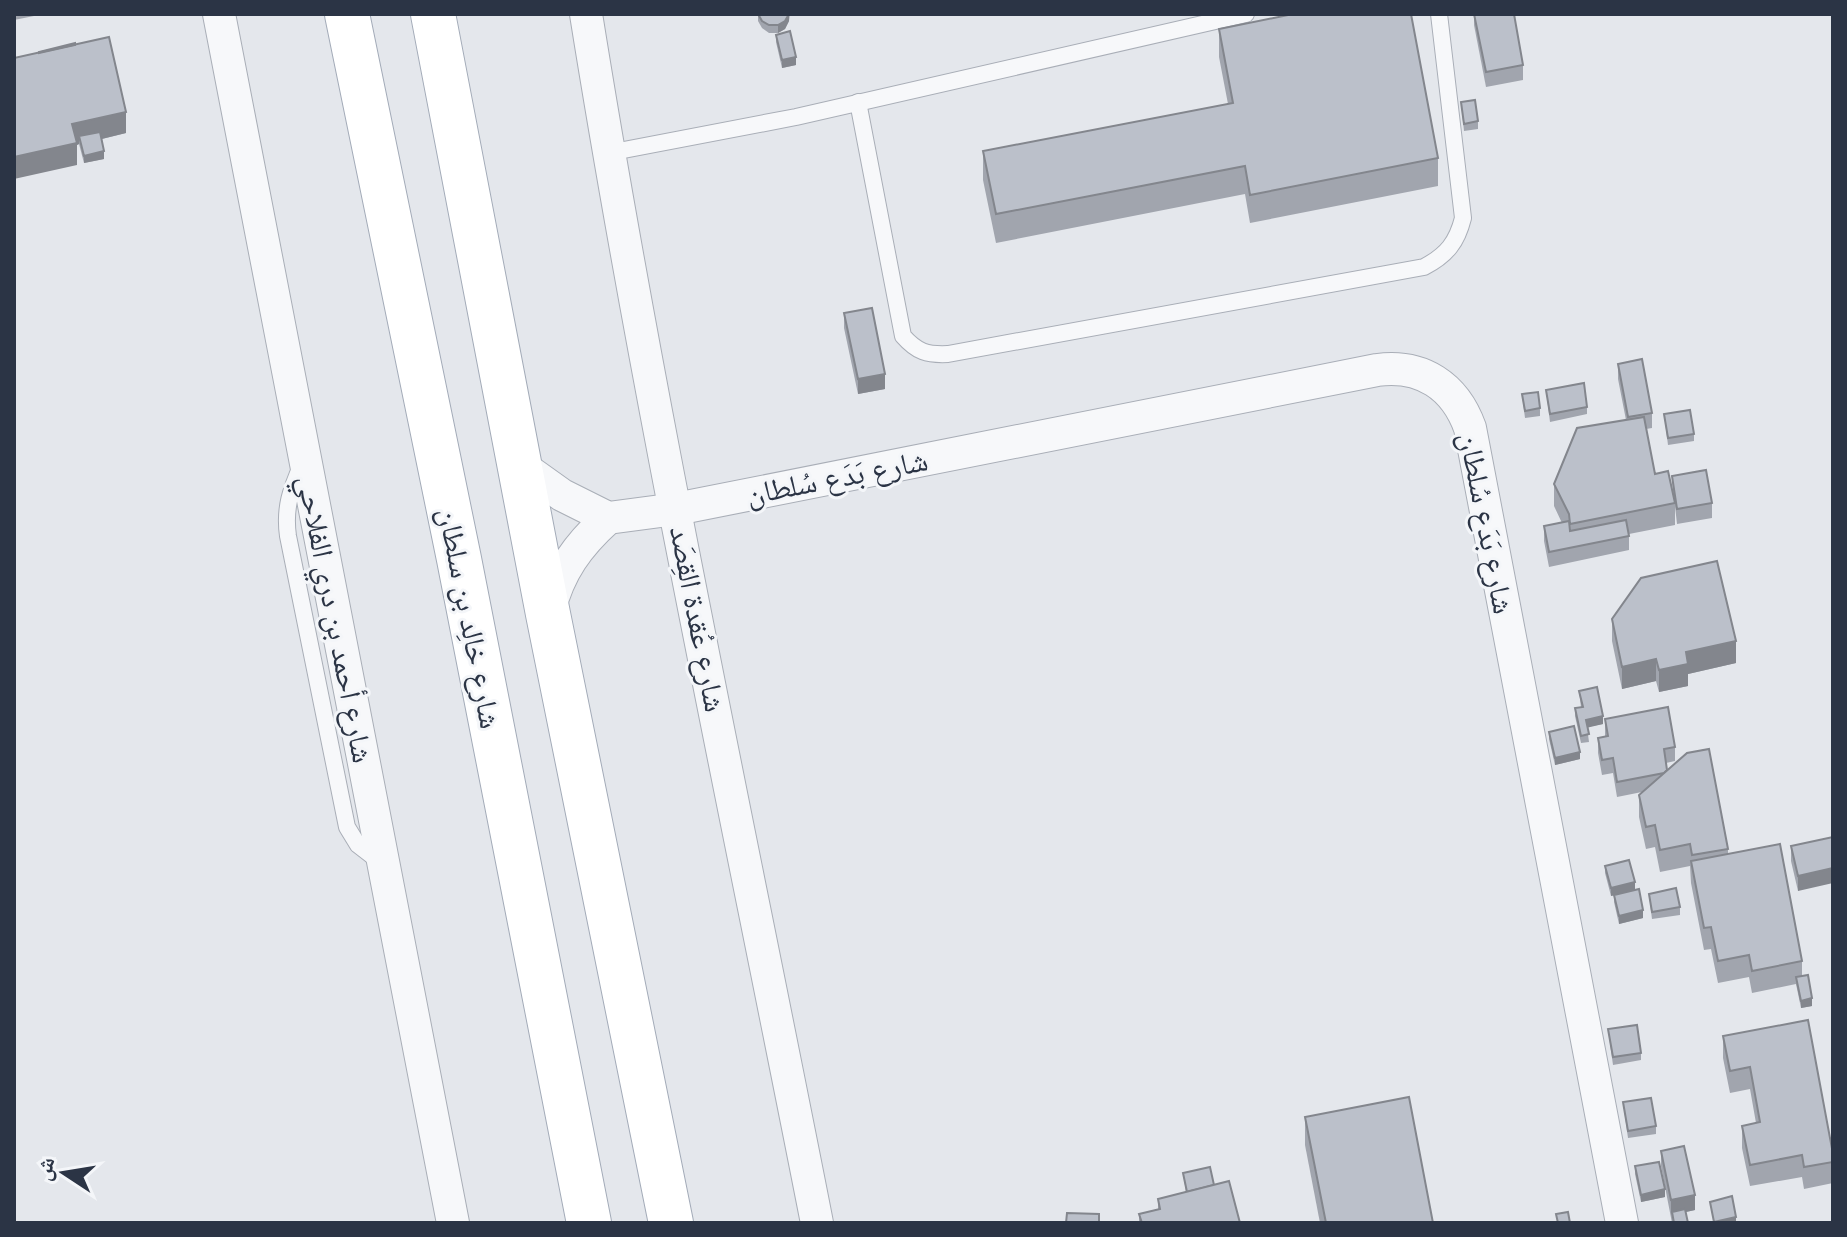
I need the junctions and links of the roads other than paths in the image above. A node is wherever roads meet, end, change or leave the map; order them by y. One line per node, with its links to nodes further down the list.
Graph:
1 (219, 14): 13 (street, شارع أحمد بن دري الفلاحي)
2 (347, 14): 14 (main road, شارع خالِد بن سلطان)
3 (433, 14): 9 (main road)
4 (586, 14): 8 (street, شارع عُقدة القِصَد)
5 (1246, 14): 7 (lane)
6 (1439, 14): 7 (lane)
7 (858, 102): 8 (lane)
8 (608, 153): 10 (street, شارع عُقدة القِصَد)
9 (520, 465): 11 (street); 12 (main road)
10 (676, 509): 11 (street, شارع بَدَع سُلطان); 16 (street, شارع عُقدة القِصَد); 17 (street, شارع بَدَع سُلطان)
11 (608, 518): 12 (street)
12 (548, 614): 15 (main road)
13 (453, 1223)
14 (589, 1223)
15 (671, 1223)
16 (817, 1223)
17 (1622, 1223)

